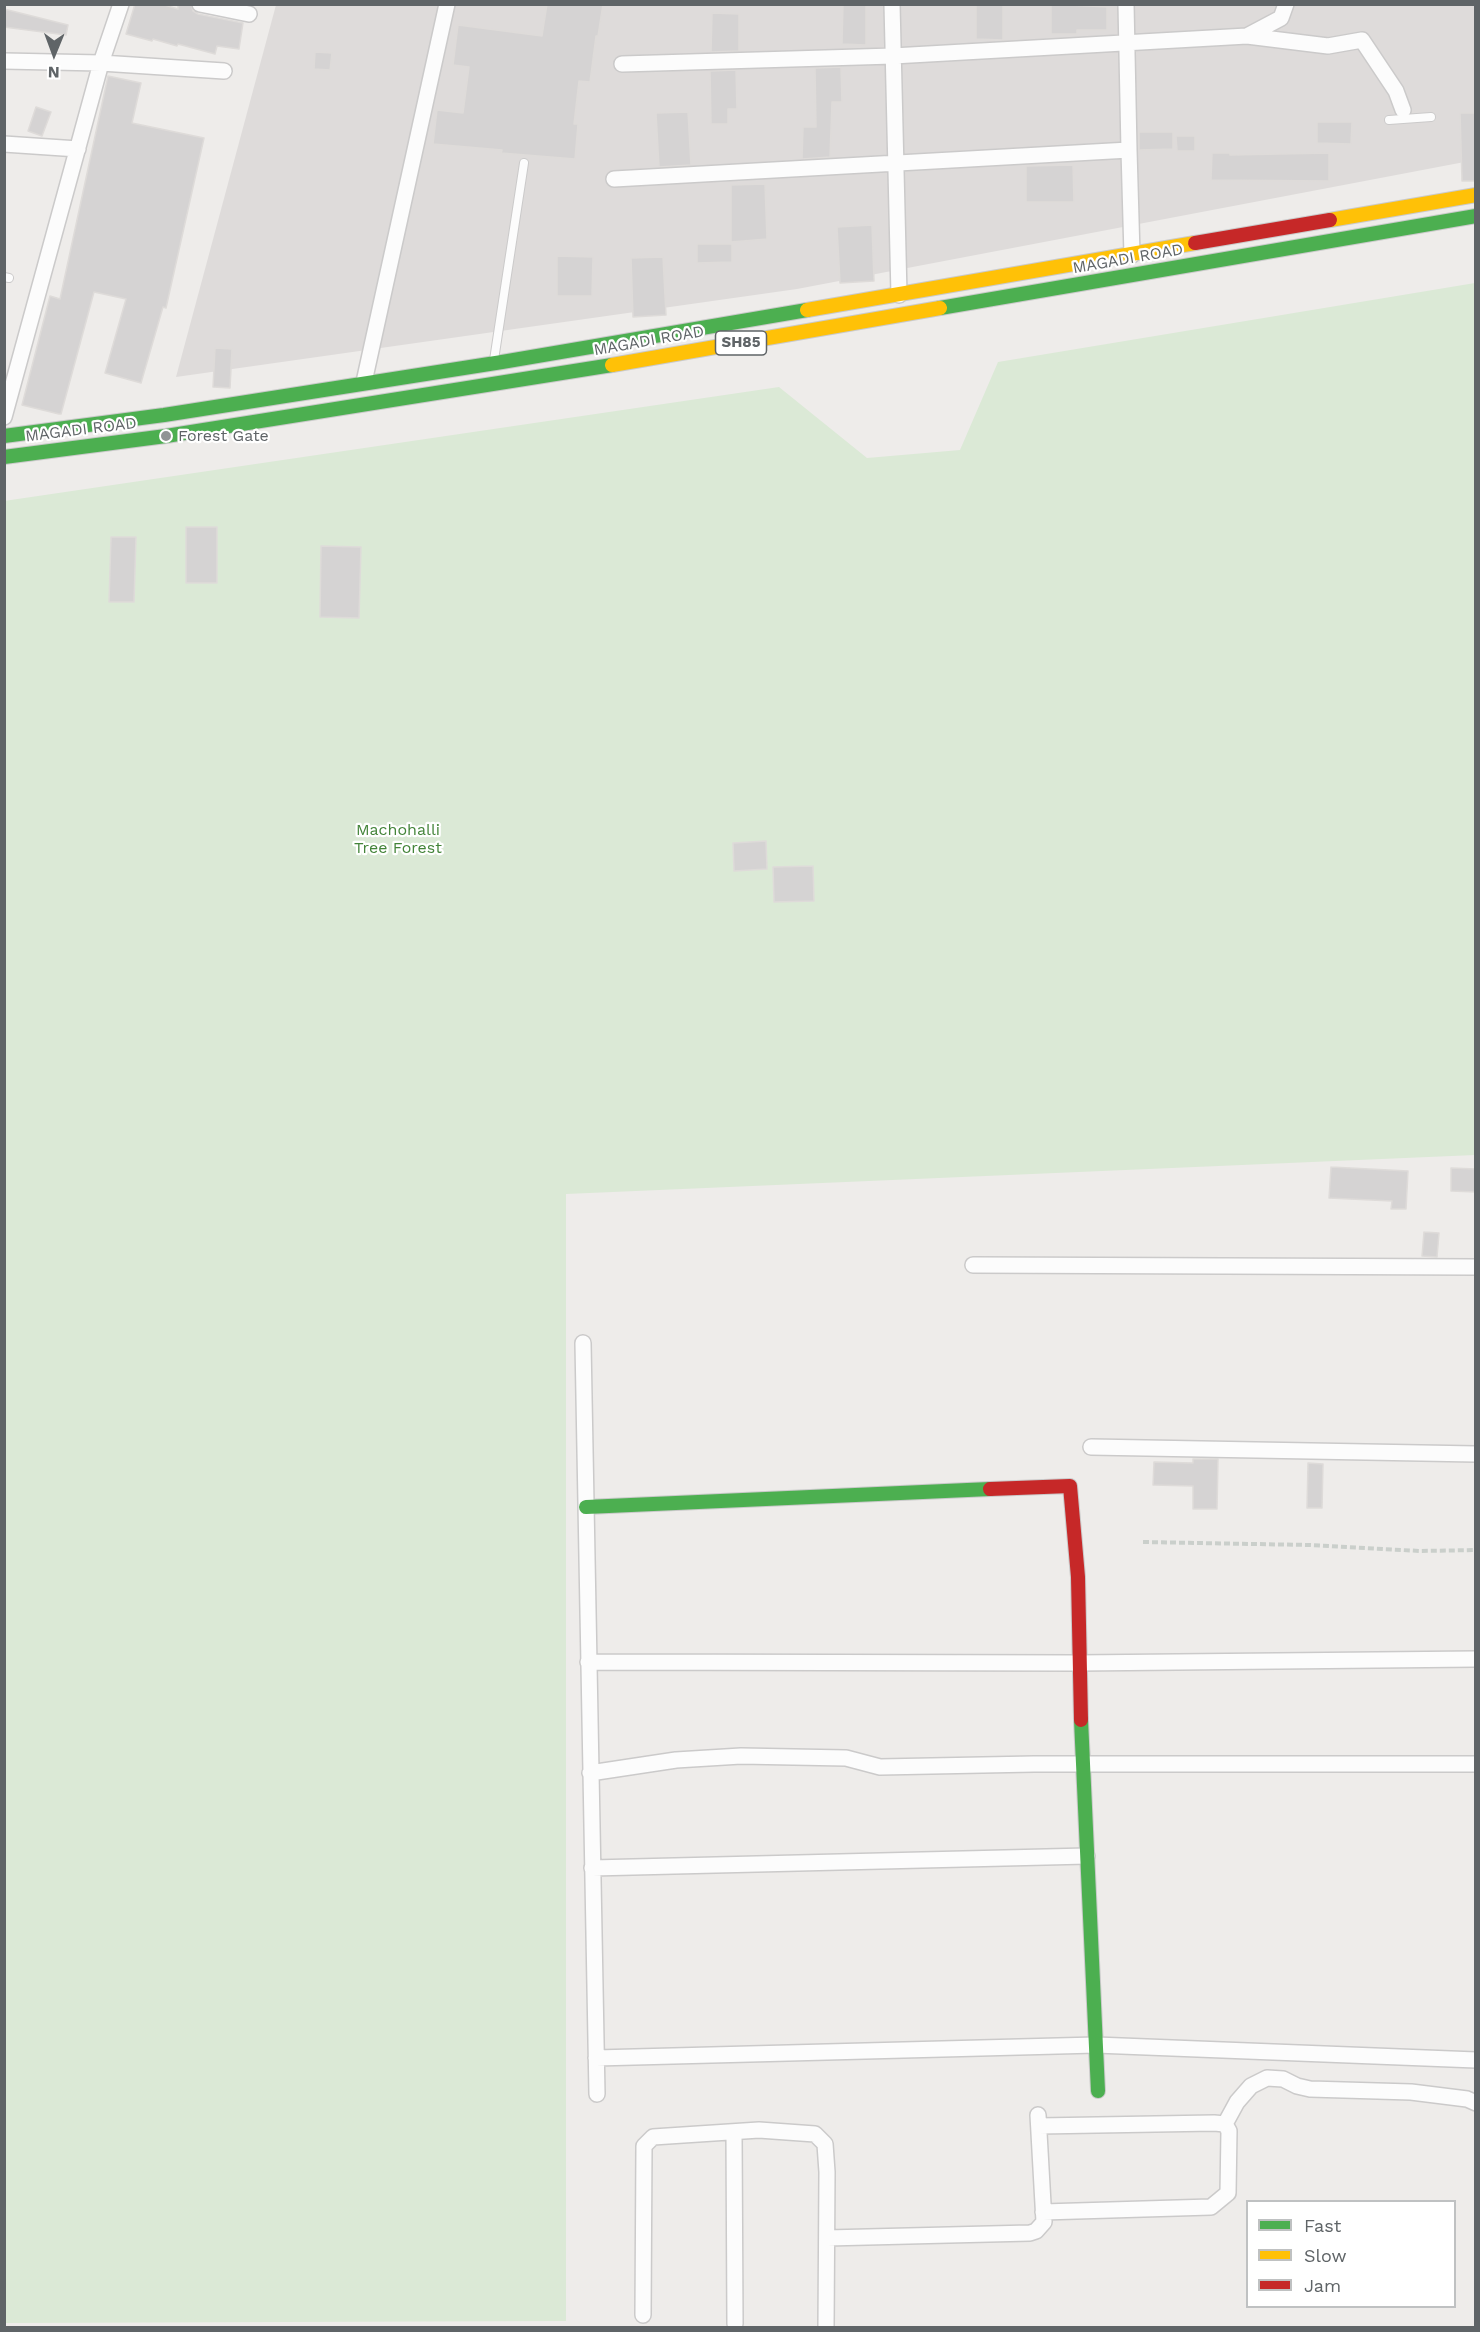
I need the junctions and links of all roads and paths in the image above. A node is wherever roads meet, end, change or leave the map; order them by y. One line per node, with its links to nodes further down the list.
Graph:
1 (121, 4): 12 (street)
2 (201, 4): 7 (street)
3 (447, 4): 29 (street)
4 (892, 4): 10 (street)
5 (1126, 4): 9 (street)
6 (1286, 4): 8 (street)
7 (249, 14)
8 (1247, 36): 9 (street); 15 (street)
9 (1127, 43): 10 (street); 20 (street)
10 (893, 56): 13 (street); 21 (street)
11 (4, 61): 12 (street)
12 (101, 63): 14 (street); 19 (street)
13 (622, 64)
14 (224, 71)
15 (1403, 115): 16 (lane); 17 (lane)
16 (1431, 117)
17 (1389, 120)
18 (4, 144): 19 (street)
19 (78, 150): 30 (street)
20 (1129, 150): 21 (street); 26 (street)
21 (895, 161): 23 (street); 27 (street)
22 (524, 163): 28 (lane)
23 (614, 179)
24 (1476, 195): 26 (main road, MAGADI ROAD / SH85)
25 (1476, 216): 32 (main road, MAGADI ROAD / SH85)
26 (1132, 255): 27 (main road, MAGADI ROAD / SH85)
27 (899, 295): 28 (main road, MAGADI ROAD / SH85)
28 (494, 363): 29 (main road, MAGADI ROAD / SH85)
29 (364, 382): 31 (main road, MAGADI ROAD / SH85)
30 (4, 417)
31 (4, 436)
32 (4, 457)
33 (973, 1266): 34 (street)
34 (1476, 1267)
35 (583, 1343): 38 (street)
36 (1091, 1447): 37 (street)
37 (1476, 1454)
38 (586, 1507): 42 (street); 43 (main road)
39 (1143, 1542): 40 (path)
40 (1476, 1550)
41 (1476, 1659): 43 (street)
42 (588, 1662): 43 (street); 46 (street)
43 (1078, 1664): 44 (main road)
44 (1083, 1764): 45 (street); 46 (street); 47 (main road)
45 (1476, 1764)
46 (590, 1773): 48 (street)
47 (1087, 1856): 48 (street); 49 (main road)
48 (592, 1868): 50 (street)
49 (1096, 2045): 50 (street); 51 (street); 52 (main road)
50 (596, 2058): 53 (street)
51 (1476, 2060)
52 (1098, 2091)
53 (597, 2094)
54 (1476, 2103): 55 (street)
55 (1225, 2124): 57 (street); 57 (street)
56 (734, 2132): 58 (street); 59 (street); 60 (street)
57 (1043, 2212): 58 (street)
58 (827, 2238): 61 (street)
59 (644, 2315)
60 (735, 2324)
61 (826, 2328)

